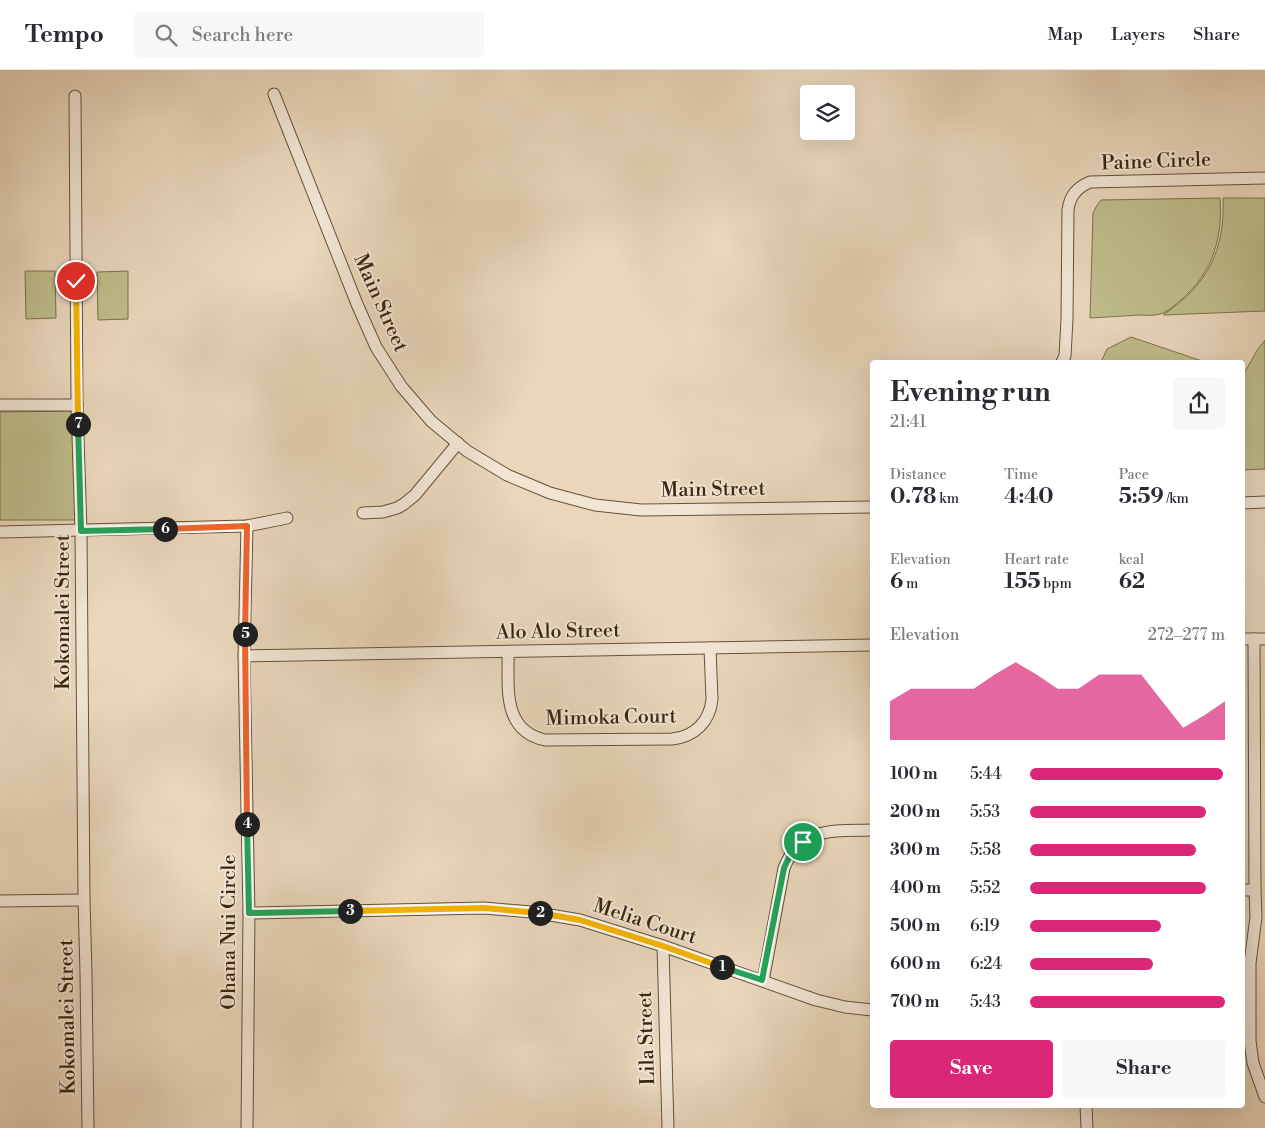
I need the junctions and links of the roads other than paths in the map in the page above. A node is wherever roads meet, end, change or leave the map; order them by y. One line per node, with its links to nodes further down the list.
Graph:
1 (274, 94): 7 (street, Main Street)
2 (75, 96): 6 (street, Kokomalei Street)
3 (1265, 178): 4 (street, Paine Circle)
4 (1063, 360)
5 (0, 405): 6 (street)
6 (77, 405): 14 (street, Kokomalei Street)
7 (458, 443): 10 (street, Main Street); 11 (street)
8 (1245, 502): 9 (street)
9 (1265, 502)
10 (870, 507)
11 (364, 513)
12 (287, 518): 13 (street)
13 (247, 526): 14 (street); 20 (street, Ohana Nui Circle)
14 (81, 531): 15 (street); 24 (street, Kokomalei Street)
15 (0, 532)
16 (1254, 639): 23 (street)
17 (870, 645): 18 (street, Alo Alo Street)
18 (710, 648): 19 (street, Alo Alo Street); 19 (street, Mimoka Court)
19 (508, 652): 20 (street, Alo Alo Street)
20 (244, 656): 26 (street, Ohana Nui Circle)
21 (870, 830): 28 (street)
22 (1245, 890): 23 (street)
23 (1256, 890): 30 (street)
24 (84, 900): 25 (street); 32 (street, Kokomalei Street)
25 (0, 901)
26 (249, 913): 27 (street, Melia Court); 33 (street, Ohana Nui Circle)
27 (663, 946): 28 (street, Melia Court); 34 (street, Lila Street)
28 (762, 980): 29 (street, Melia Court)
29 (870, 1010)
30 (1265, 1097)
31 (1086, 1108): 35 (street)
32 (88, 1128)
33 (247, 1128)
34 (668, 1128)
35 (1087, 1128)

